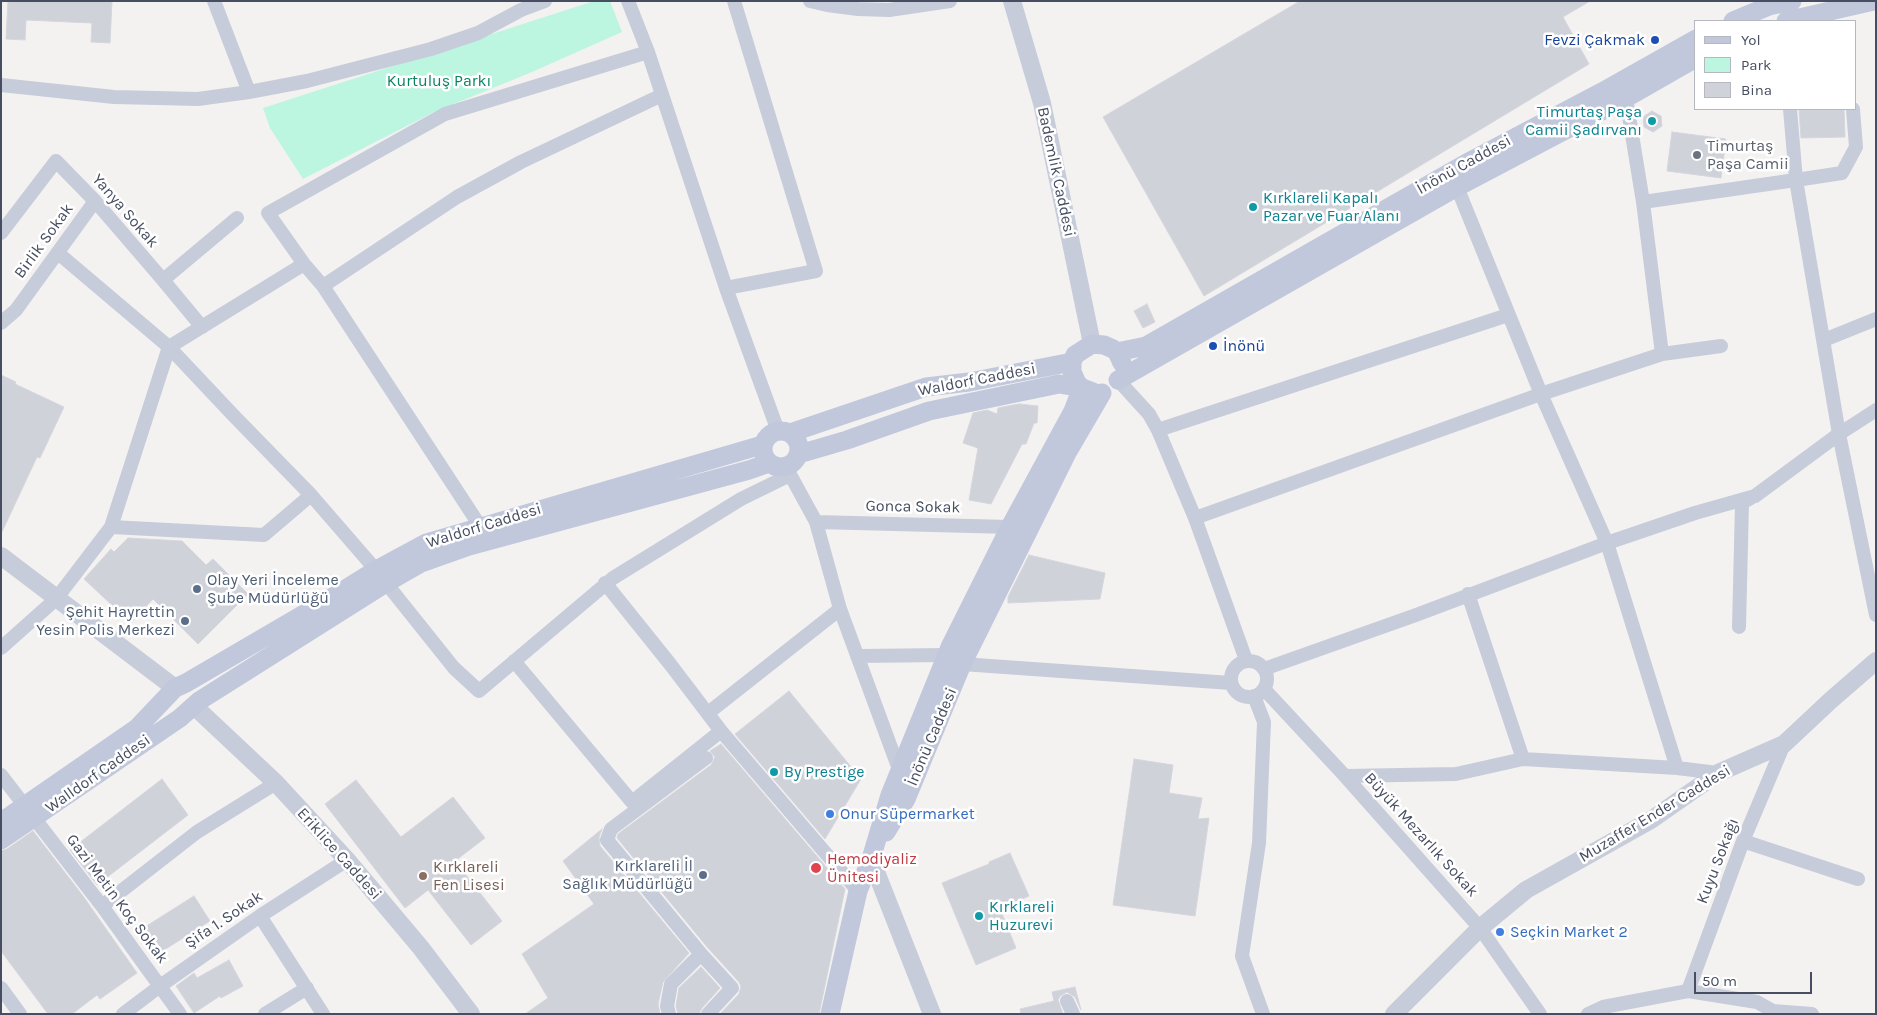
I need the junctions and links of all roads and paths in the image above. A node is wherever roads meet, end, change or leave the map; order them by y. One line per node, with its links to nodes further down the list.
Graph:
1 (214, 1): 19 (street)
2 (545, 1): 11 (street)
3 (628, 1): 16 (street)
4 (734, 1): 34 (street)
5 (810, 1): 6 (street)
6 (950, 1)
7 (1012, 1): 40 (street, Bademlik Caddesi)
8 (1792, 1): 10 (main road)
9 (1874, 1): 12 (main road)
10 (1768, 4): 13 (main road)
11 (520, 6): 19 (street)
12 (1847, 15): 14 (main road)
13 (1735, 20)
14 (1796, 20)
15 (1694, 40): 43 (main road, İnönü Caddesi)
16 (648, 52): 20 (street); 31 (street)
17 (1694, 59): 21 (main road, İnönü Caddesi)
18 (1, 86): 19 (street)
19 (249, 92)
20 (662, 95): 33 (street); 34 (street)
21 (1626, 98): 25 (main road, İnönü Caddesi); 27 (street)
22 (1790, 110): 24 (street)
23 (1853, 110): 24 (street)
24 (1796, 180): 27 (street); 39 (street)
25 (1457, 187): 35 (street); 46 (main road, İnönü Caddesi)
26 (95, 201): 29 (street, Yanya Sokak); 30 (street, Birlik Sokak); 32 (street, Yanya Sokak)
27 (1643, 202): 44 (street)
28 (237, 218): 32 (street)
29 (1, 233)
30 (58, 252): 37 (street, Birlik Sokak); 42 (street)
31 (304, 264): 33 (street); 38 (street)
32 (163, 280): 38 (street, Yanya Sokak)
33 (323, 286): 60 (street)
34 (726, 288): 52 (street)
35 (1508, 315): 49 (street); 51 (street)
36 (1876, 319): 39 (street)
37 (1, 322)
38 (202, 327): 42 (street)
39 (1824, 340): 53 (street)
40 (1092, 344): 43 (main road); 45 (main road)
41 (1720, 346): 44 (street)
42 (168, 347): 56 (street); 62 (street)
43 (1117, 352): 46 (main road)
44 (1662, 354): 49 (street)
45 (1074, 359): 47 (main road); 52 (main road, Waldorf Caddesi)
46 (1118, 380): 48 (main road); 51 (street)
47 (1082, 388): 48 (main road); 55 (main road, Waldorf Caddesi); 61 (main road, İnönü Caddesi)
48 (1102, 393): 74 (main road, İnönü Caddesi)
49 (1541, 394): 58 (street); 63 (street)
50 (1876, 410): 53 (street)
51 (1158, 430): 58 (street)
52 (784, 432): 54 (main road); 55 (main road)
53 (1839, 434): 57 (street); 70 (street)
54 (762, 445): 55 (main road); 60 (main road, Waldorf Caddesi)
55 (786, 465): 59 (street); 65 (main road, Waldorf Caddesi); 66 (street)
56 (311, 495): 62 (street); 65 (street)
57 (1754, 496): 63 (street); 71 (street)
58 (1195, 518): 75 (street)
59 (816, 522): 61 (street, Gonca Sokak); 69 (street)
60 (480, 526): 65 (main road, Waldorf Caddesi)
61 (1010, 526): 74 (main road, İnönü Caddesi)
62 (111, 527): 68 (street)
63 (1607, 542): 67 (street); 88 (street)
64 (1, 556): 68 (street)
65 (381, 576): 76 (street); 80 (main road, Waldorf Caddesi); 82 (main road, Waldorf Caddesi)
66 (605, 583): 76 (street); 83 (street)
67 (1468, 594): 78 (street); 87 (street)
68 (56, 599): 72 (street); 80 (street)
69 (840, 609): 73 (street); 83 (street)
70 (1876, 615)
71 (1739, 627)
72 (1, 648)
73 (857, 656): 74 (street); 89 (street)
74 (955, 660): 79 (street); 89 (main road, İnönü Caddesi); 99 (main road, İnönü Caddesi)
75 (1246, 660): 78 (street); 79 (street)
76 (514, 661): 84 (street)
77 (1876, 661): 85 (street, Muzaffer Ender Caddesi)
78 (1264, 669): 81 (street)
79 (1230, 683): 81 (street)
80 (180, 685): 82 (main road); 94 (main road, Walldorf Caddesi)
81 (1259, 693): 92 (street, Büyük Mezarlık Sokak); 121 (street)
82 (197, 704): 93 (street, Eriklice Caddesi); 94 (main road, Walldorf Caddesi)
83 (708, 713): 84 (street)
84 (721, 731): 101 (street)
85 (1784, 744): 90 (street, Muzaffer Ender Caddesi); 97 (street, Kuyu Sokağı)
86 (706, 758): 105 (street)
87 (1523, 759): 88 (street); 92 (street)
88 (1678, 768): 90 (street)
89 (900, 772): 99 (main road, İnönü Caddesi)
90 (1718, 773): 104 (street, Muzaffer Ender Caddesi)
91 (1, 775): 94 (street, Gazi Metin Koç Sokak)
92 (1345, 776): 104 (street, Büyük Mezarlık Sokak)
93 (276, 783): 98 (street, Eriklice Caddesi); 102 (street)
94 (30, 812): 95 (main road, Walldorf Caddesi); 96 (main road, Walldorf Caddesi); 102 (street, Gazi Metin Koç Sokak)
95 (1, 822)
96 (1, 840)
97 (1743, 841): 100 (street); 109 (street, Kuyu Sokağı)
98 (348, 860): 103 (street, Şifa 1. Sokak); 116 (street, Eriklice Caddesi)
99 (871, 860): 101 (main road); 120 (street)
100 (1858, 879)
101 (858, 891): 119 (main road)
102 (102, 906): 106 (street, Gazi Metin Koç Sokak)
103 (260, 916): 106 (street, Şifa 1. Sokak); 108 (street)
104 (1480, 928): 122 (street, Muzaffer Ender Caddesi); 123 (street, Büyük Mezarlık Sokak)
105 (701, 954): 117 (street); 118 (street)
106 (160, 986): 112 (street, Şifa 1. Sokak); 113 (street, Gazi Metin Koç Sokak)
107 (1, 988): 111 (street)
108 (307, 988): 114 (street); 115 (street)
109 (1688, 992): 110 (street); 124 (street)
110 (1773, 1012): 125 (street)
111 (20, 1014)
112 (124, 1014)
113 (180, 1014)
114 (265, 1014)
115 (324, 1014)
116 (471, 1014)
117 (669, 1014)
118 (708, 1014)
119 (830, 1014)
120 (932, 1014)
121 (1263, 1014)
122 (1394, 1014)
123 (1540, 1014)
124 (1588, 1014)
125 (1812, 1014)

